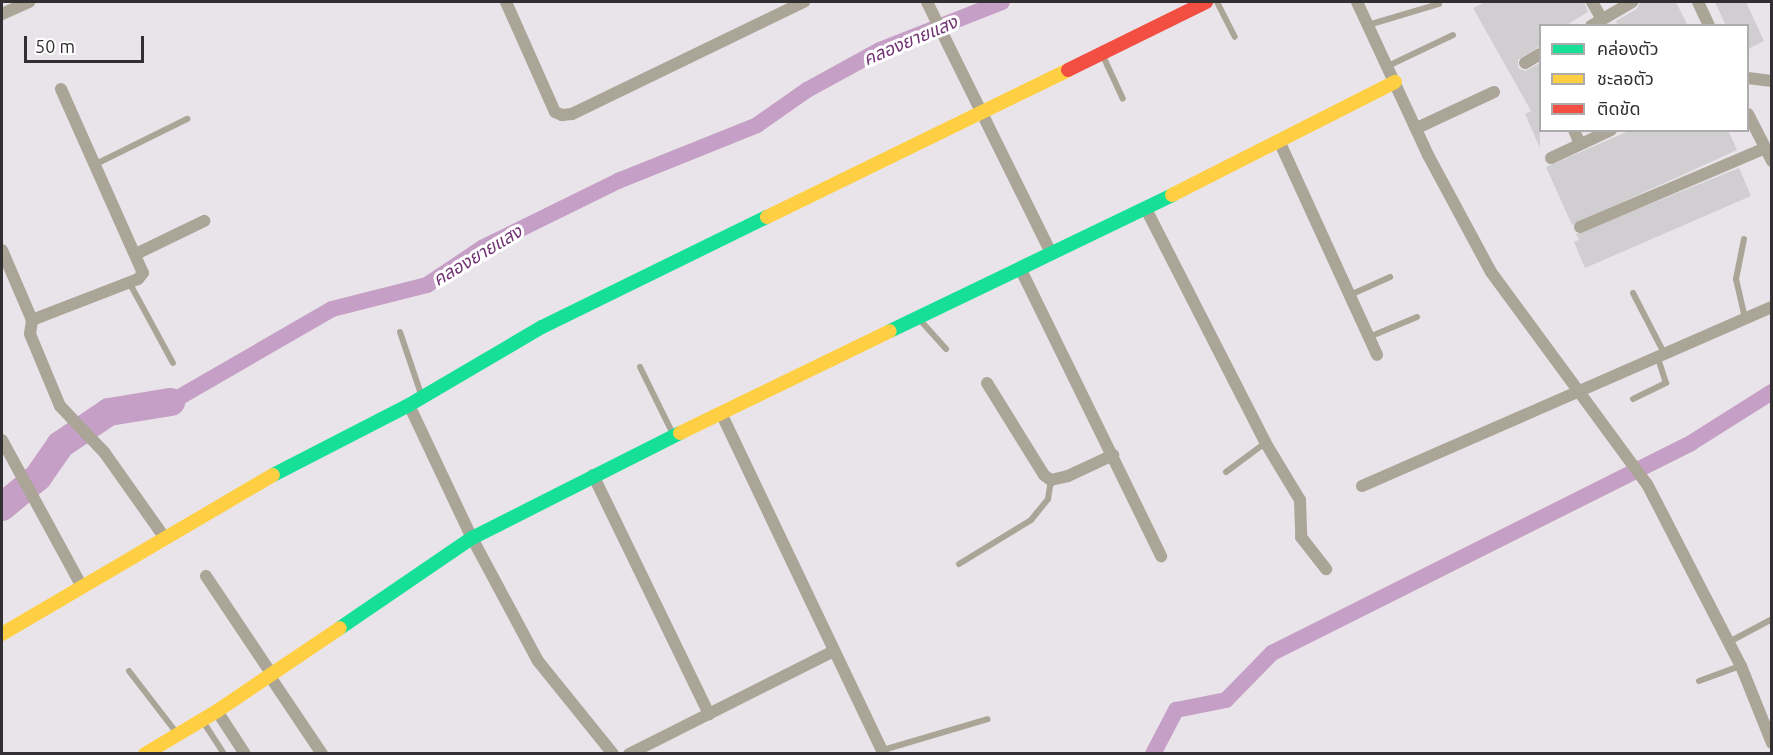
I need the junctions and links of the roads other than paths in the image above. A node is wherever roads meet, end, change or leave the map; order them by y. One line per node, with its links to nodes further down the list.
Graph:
1 (29, 2): 12 (street)
2 (506, 2): 3 (street)
3 (804, 2)
4 (927, 2): 28 (street)
5 (1206, 2): 18 (street)
6 (1217, 2): 17 (lane)
7 (1357, 2): 15 (street)
8 (1592, 2): 13 (street)
9 (1632, 2): 13 (street)
10 (1698, 2): 14 (street)
11 (1439, 4): 15 (lane)
12 (2, 14)
13 (1596, 22)
14 (1708, 24)
15 (1368, 25): 21 (street)
16 (1453, 35): 21 (lane)
17 (1235, 37)
18 (1102, 52): 27 (lane); 28 (street)
19 (1539, 55): 20 (street)
20 (1525, 63)
21 (1388, 66): 24 (street)
22 (1749, 78): 23 (street)
23 (1772, 81)
24 (1395, 82): 31 (street); 34 (street)
25 (61, 89): 39 (street)
26 (1494, 92): 31 (street)
27 (1123, 99)
28 (981, 112): 45 (street); 66 (street)
29 (1749, 116): 36 (street)
30 (187, 119): 39 (lane)
31 (1417, 128): 65 (street)
32 (1575, 132): 35 (street)
33 (1607, 132): 35 (street)
34 (1280, 143): 40 (street); 51 (street)
35 (1580, 144): 37 (street)
36 (1763, 149): 38 (street); 42 (street)
37 (1551, 158)
38 (1772, 161)
39 (96, 165): 46 (street)
40 (1146, 209): 45 (street); 72 (street)
41 (204, 221): 46 (street)
42 (1580, 227)
43 (1744, 239): 55 (lane)
44 (2, 250): 56 (street)
45 (1051, 253): 47 (street)
46 (136, 254): 49 (street)
47 (1020, 268): 53 (street); 73 (street)
48 (1390, 278): 51 (lane)
49 (129, 282): 56 (street); 62 (lane)
50 (1632, 293): 60 (lane)
51 (1350, 296): 58 (street)
52 (1772, 307): 55 (street)
53 (917, 317): 59 (lane); 69 (street)
54 (1417, 317): 58 (lane)
55 (1745, 318): 60 (street)
56 (32, 320): 78 (street)
57 (400, 332): 66 (lane)
58 (1369, 338): 61 (street)
59 (946, 349)
60 (1660, 354): 65 (street); 67 (lane)
61 (1377, 355)
62 (173, 363)
63 (640, 368): 70 (lane)
64 (987, 383): 76 (street)
65 (1575, 390): 77 (street); 87 (street)
66 (422, 398): 68 (street)
67 (1633, 399)
68 (409, 405): 78 (street); 79 (street)
69 (721, 413): 70 (street); 88 (street)
70 (674, 436): 75 (street)
71 (2, 440): 84 (street)
72 (1265, 442): 74 (lane); 82 (street)
73 (1113, 455): 76 (street); 80 (street)
74 (1226, 472)
75 (593, 475): 79 (street); 94 (street)
76 (1051, 480): 81 (lane)
77 (1362, 486)
78 (165, 538): 84 (street)
79 (472, 538): 91 (street); 104 (street)
80 (1161, 556)
81 (959, 564)
82 (1326, 569)
83 (206, 576): 91 (street)
84 (82, 587): 86 (street)
85 (1772, 619): 87 (lane)
86 (2, 634)
87 (1729, 642): 89 (street)
88 (834, 651): 94 (street); 99 (street)
89 (1741, 666): 92 (lane); 98 (street)
90 (129, 671): 97 (lane)
91 (270, 674): 93 (street); 103 (street)
92 (1699, 681)
93 (217, 711): 96 (street); 102 (street)
94 (709, 714): 105 (street)
95 (988, 719): 99 (lane)
96 (202, 720): 97 (street); 101 (lane)
97 (177, 734): 100 (street)
98 (1772, 743)
99 (883, 752)
100 (145, 753)
101 (224, 753)
102 (245, 753)
103 (322, 753)
104 (613, 753)
105 (629, 753)

